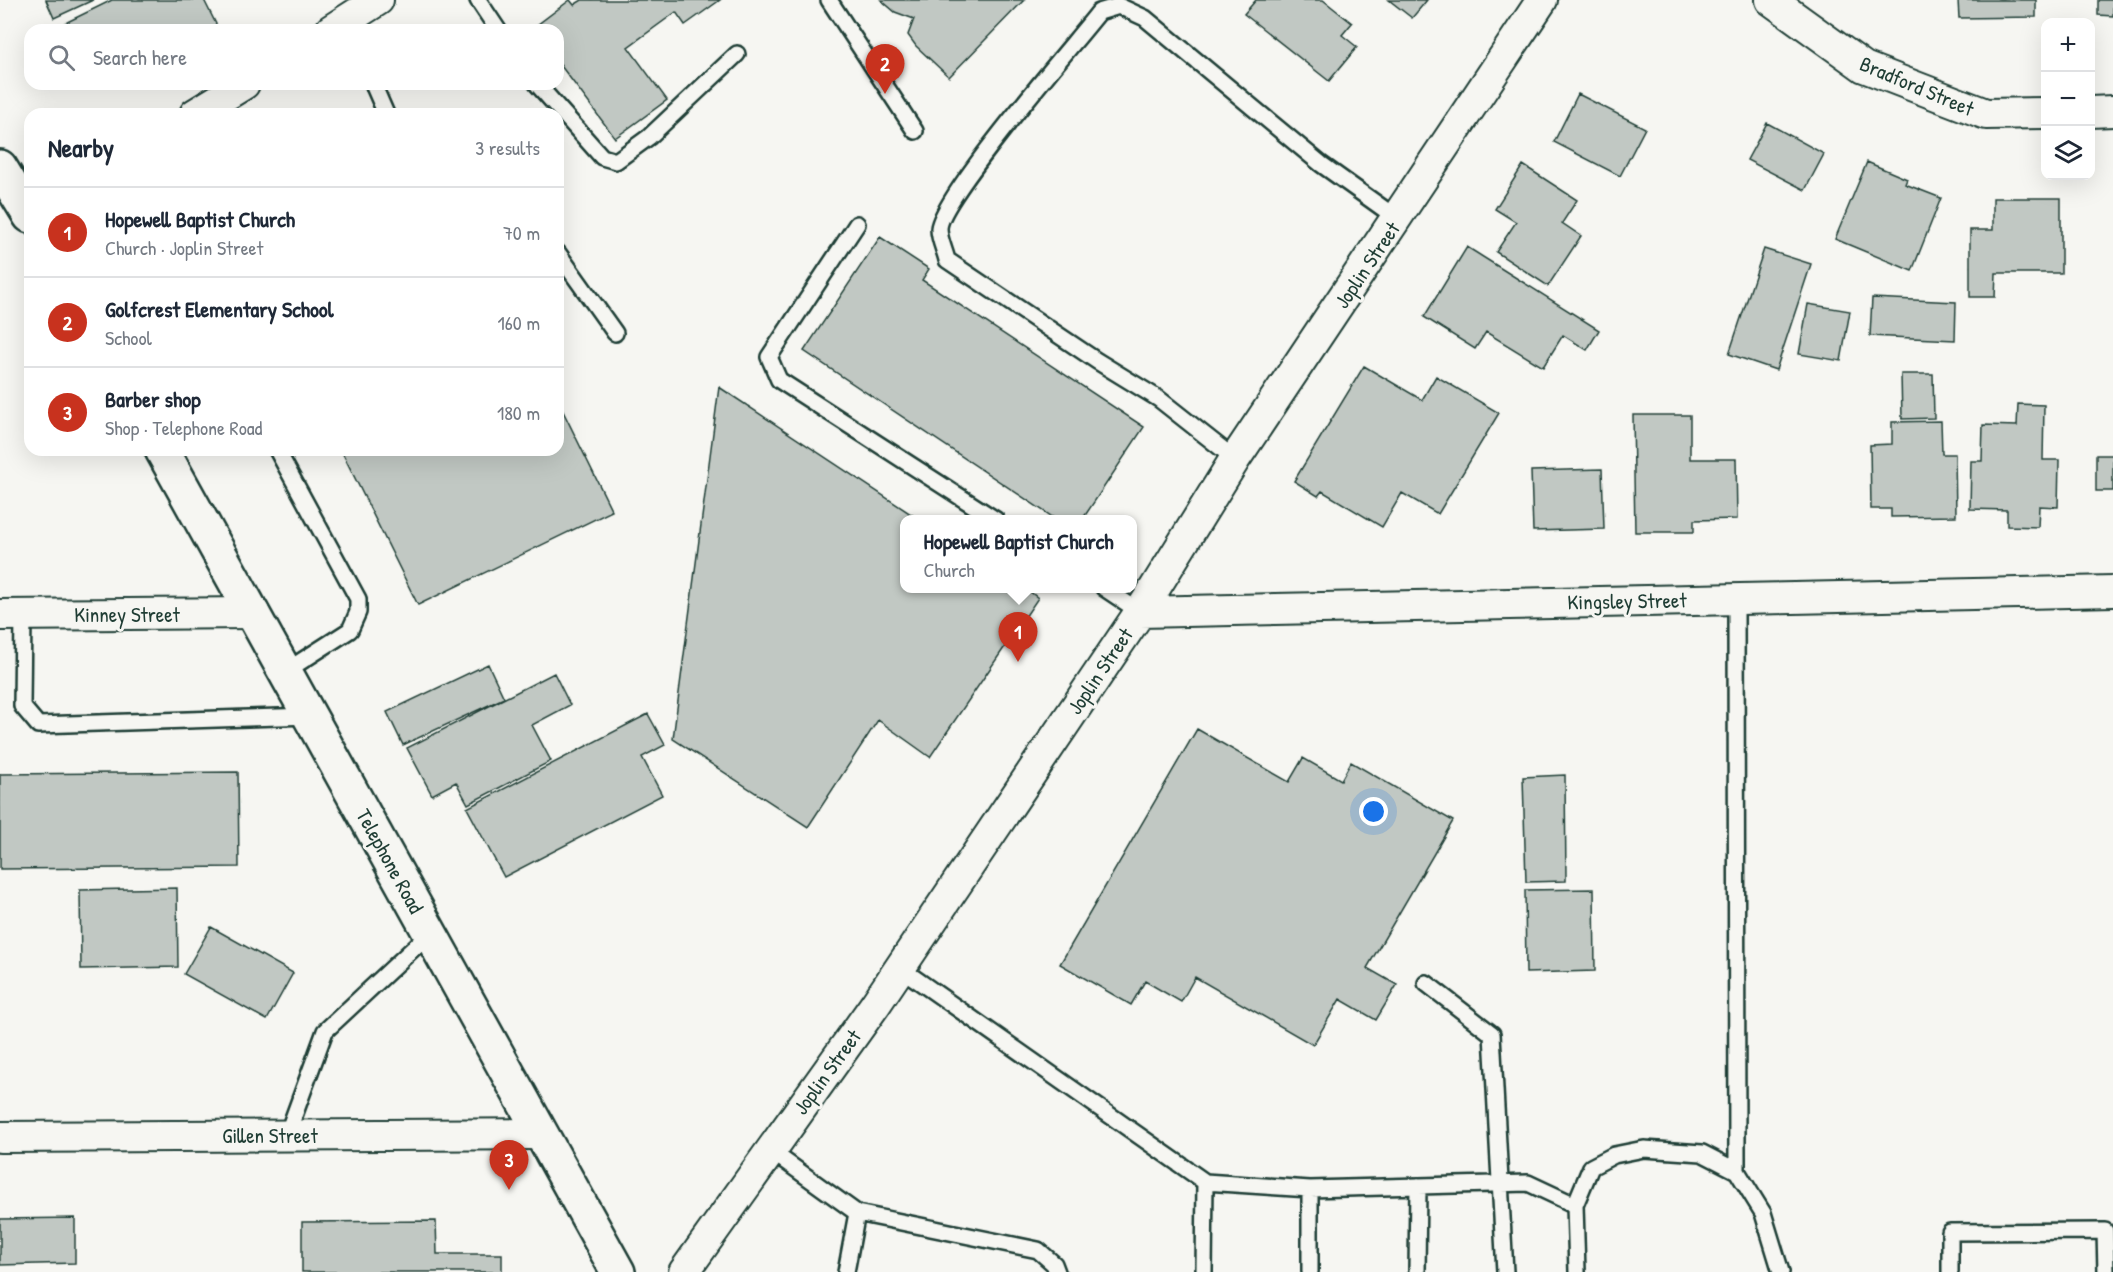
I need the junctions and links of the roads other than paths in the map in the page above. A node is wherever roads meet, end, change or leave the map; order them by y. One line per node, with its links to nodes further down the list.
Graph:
1 (378, 0): 6 (street)
2 (829, 0): 19 (lane)
3 (1542, 0): 22 (street, Joplin Street)
4 (1771, 0): 17 (street, Bradford Street)
5 (481, 1): 7 (lane)
6 (346, 24)
7 (494, 24)
8 (737, 54): 18 (lane)
9 (234, 90): 12 (street)
10 (376, 90): 13 (lane)
11 (542, 90): 14 (lane)
12 (205, 108)
13 (383, 108)
14 (558, 108)
15 (2113, 111): 16 (street)
16 (2095, 112)
17 (2041, 113)
18 (564, 114)
19 (915, 131)
20 (0, 168): 21 (main road)
21 (24, 206)
22 (1398, 219): 28 (street, Joplin Street); 28 (lane)
23 (857, 224): 29 (lane)
24 (564, 261): 25 (lane)
25 (615, 333)
26 (165, 456): 34 (main road, Telephone Road)
27 (280, 456): 36 (lane)
28 (1235, 459): 33 (street, Joplin Street)
29 (990, 515)
30 (2113, 591): 32 (street, Kingsley Street)
31 (1112, 593): 33 (lane)
32 (1736, 599): 33 (street, Kingsley Street); 45 (lane)
33 (1140, 612): 39 (street, Joplin Street)
34 (254, 613): 35 (street, Kinney Street); 36 (main road, Telephone Road)
35 (11, 615): 37 (lane)
36 (286, 671): 37 (main road, Telephone Road)
37 (311, 716): 38 (main road, Telephone Road)
38 (430, 933): 41 (main road, Telephone Road); 42 (lane)
39 (900, 968): 44 (street, Joplin Street); 46 (lane)
40 (1426, 983): 47 (lane)
41 (540, 1134): 42 (street, Gillen Street); 52 (main road, Telephone Road)
42 (287, 1135): 43 (street, Gillen Street)
43 (0, 1137)
44 (771, 1151): 51 (lane); 53 (street, Joplin Street)
45 (1737, 1171): 50 (lane); 61 (lane)
46 (1205, 1182): 49 (lane); 56 (lane)
47 (1501, 1184): 48 (lane); 50 (lane); 59 (lane)
48 (1418, 1186): 49 (lane); 58 (lane)
49 (1310, 1189): 57 (lane)
50 (1575, 1205): 60 (lane)
51 (857, 1213): 54 (lane); 55 (lane)
52 (618, 1272)
53 (684, 1272)
54 (846, 1272)
55 (1057, 1272)
56 (1204, 1272)
57 (1310, 1272)
58 (1418, 1272)
59 (1505, 1272)
60 (1577, 1272)
61 (1781, 1272)
62 (1950, 1272): 63 (lane)
63 (2106, 1272)

